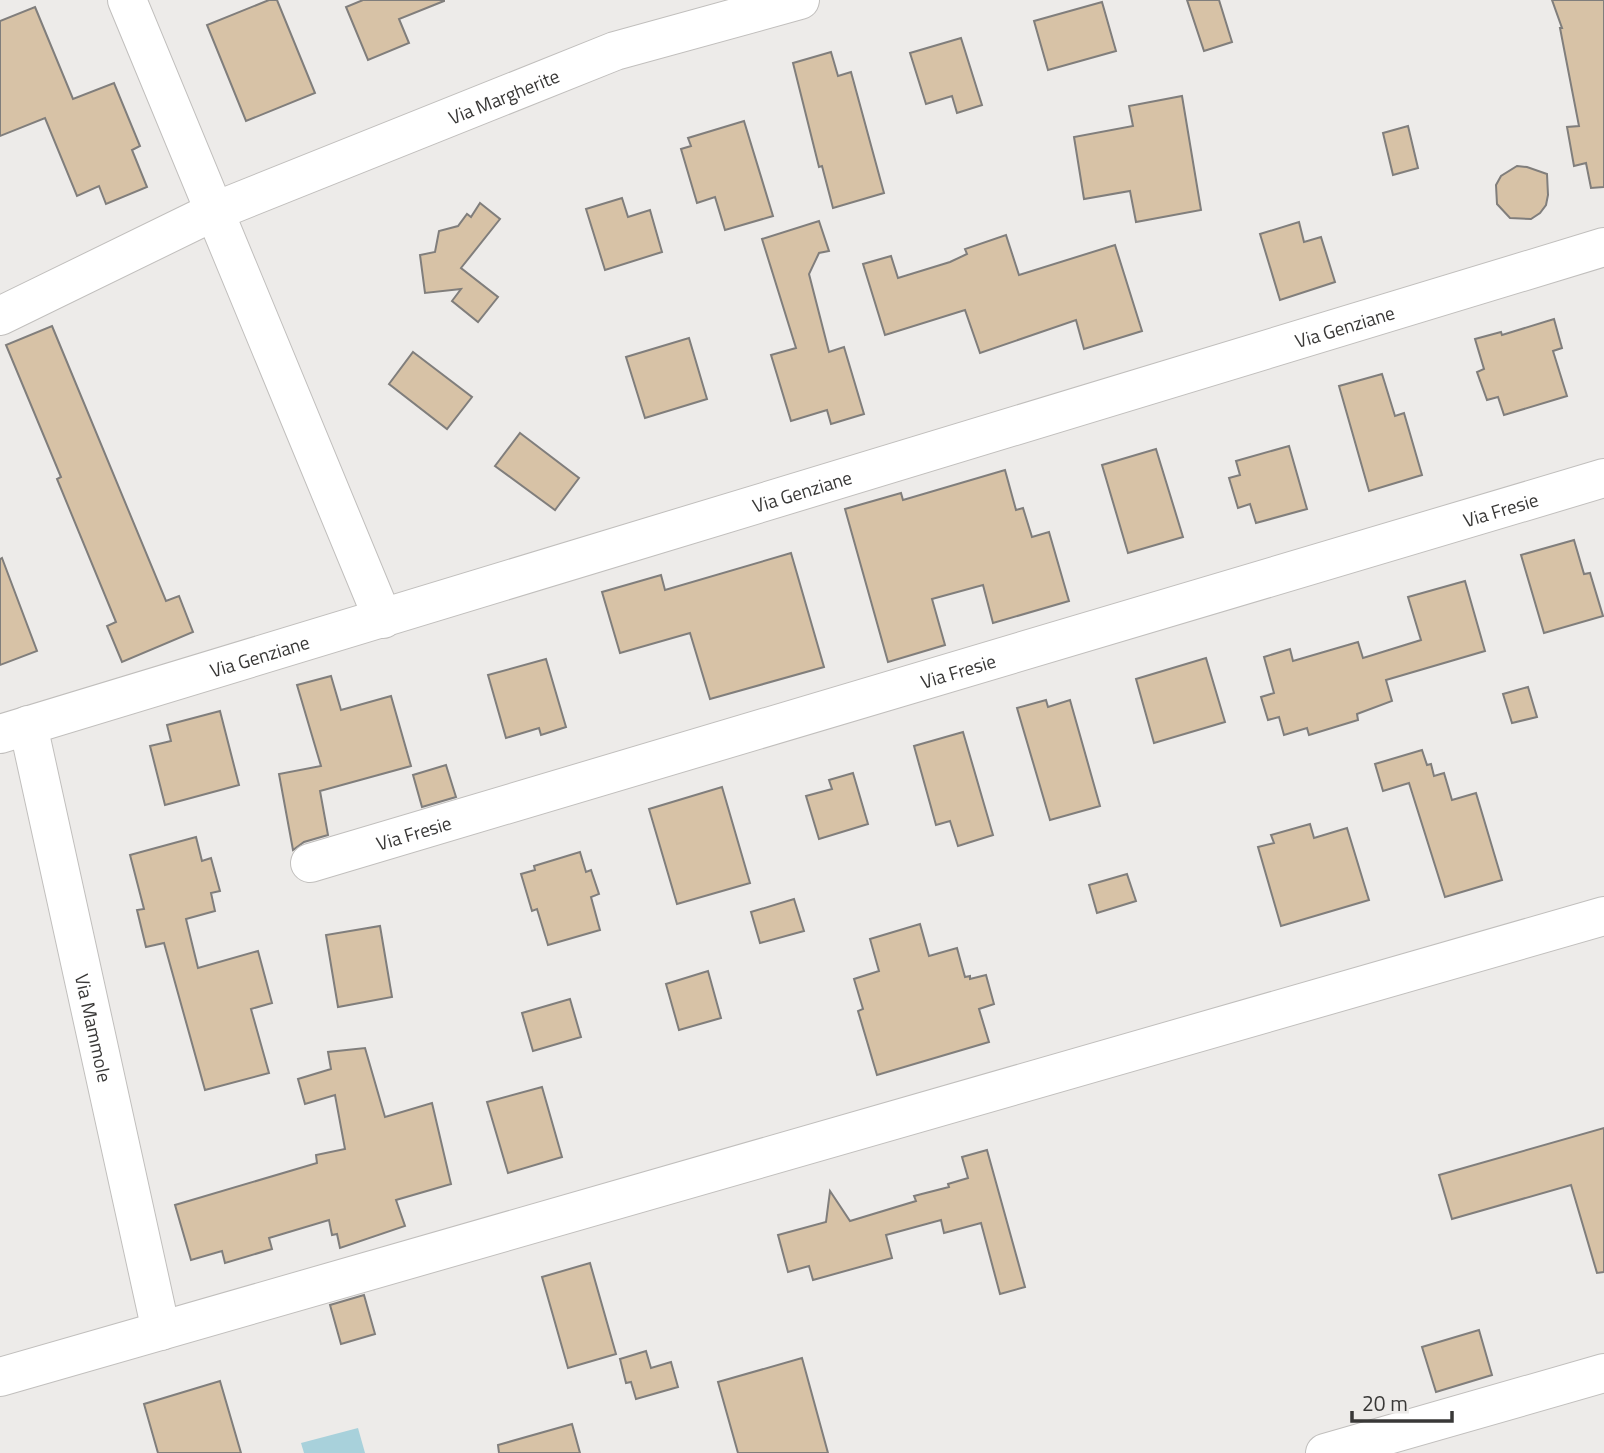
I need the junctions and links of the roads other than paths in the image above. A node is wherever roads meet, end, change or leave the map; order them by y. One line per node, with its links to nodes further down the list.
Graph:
1 (127, 0): 3 (street)
2 (800, 0): 3 (street, Via Margherite)
3 (213, 212): 5 (street, Via Margherite); 7 (street)
4 (1604, 247): 7 (street, Via Genziane)
5 (0, 316)
6 (1604, 478): 9 (street, Via Fresie)
7 (383, 619): 8 (street, Via Genziane)
8 (14, 730): 11 (street, Via Mammole)
9 (310, 863)
10 (1604, 916): 11 (street)
11 (161, 1331): 13 (street)
12 (1604, 1373): 14 (street)
13 (0, 1377)
14 (1325, 1453)

